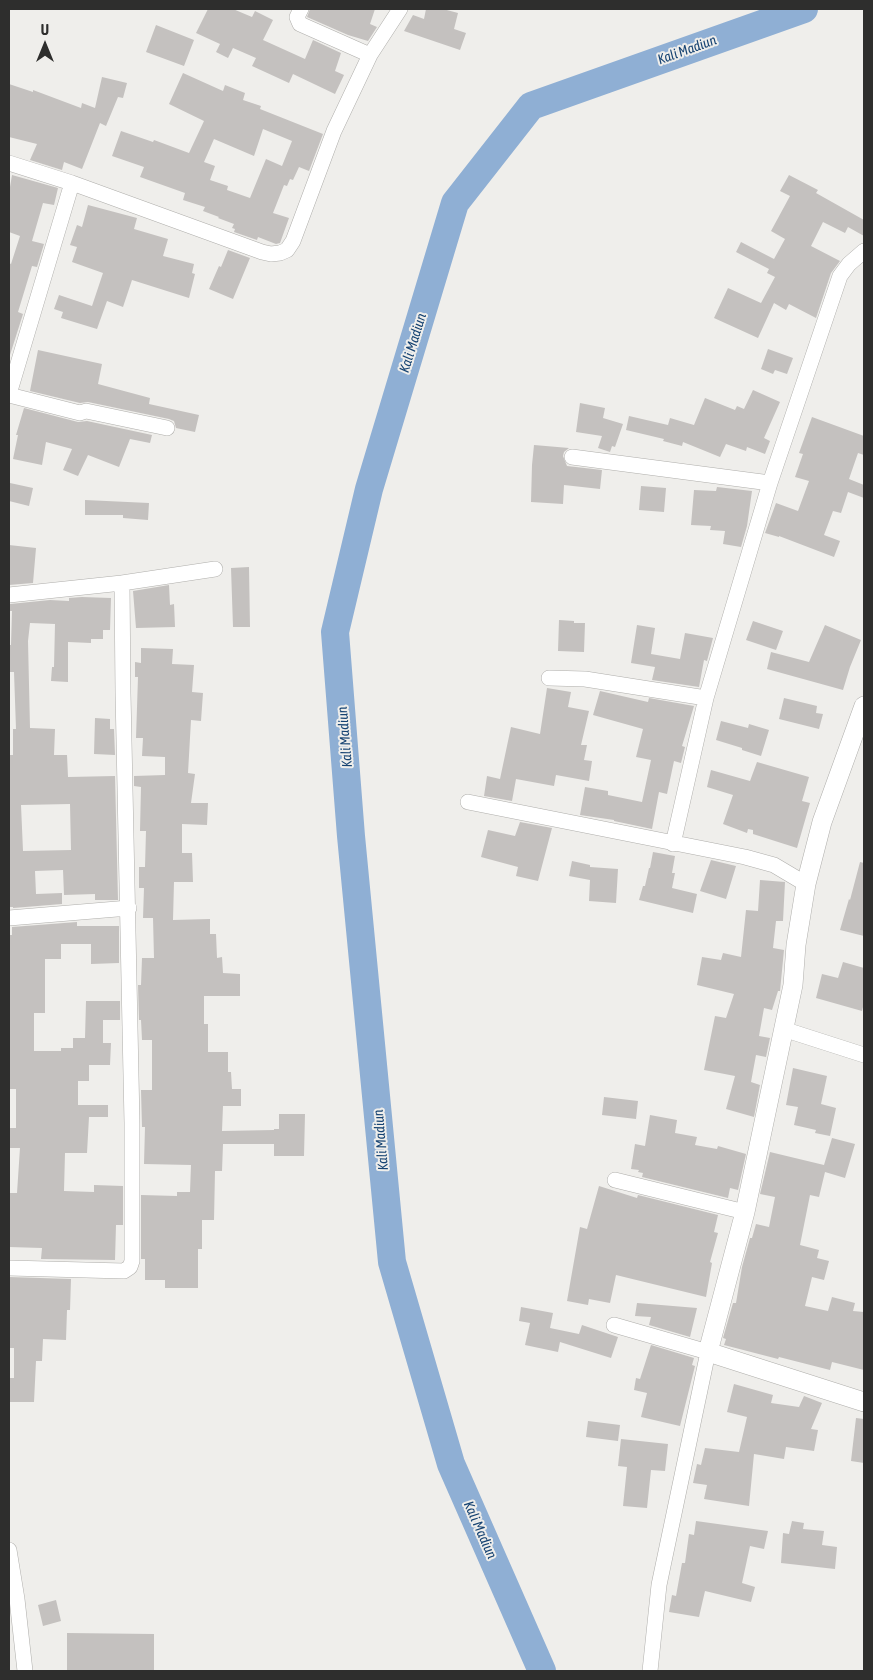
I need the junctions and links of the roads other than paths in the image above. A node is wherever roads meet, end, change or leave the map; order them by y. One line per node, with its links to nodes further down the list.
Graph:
1 (301, 9): 3 (street)
2 (400, 9): 3 (street)
3 (370, 55): 5 (street)
4 (9, 163): 5 (street)
5 (72, 183): 7 (street)
6 (864, 251): 10 (street)
7 (9, 394): 8 (street)
8 (167, 428)
9 (572, 457): 10 (street)
10 (770, 483): 15 (street)
11 (215, 570): 12 (street)
12 (122, 583): 13 (street); 20 (street)
13 (9, 595)
14 (549, 678): 15 (street)
15 (706, 698): 18 (street)
16 (864, 706): 19 (street)
17 (468, 802): 18 (street)
18 (673, 844): 19 (street)
19 (806, 884): 22 (street)
20 (129, 908): 21 (street); 26 (street)
21 (9, 918)
22 (783, 1029): 23 (street); 25 (street)
23 (864, 1056)
24 (615, 1180): 25 (street)
25 (745, 1212): 28 (street)
26 (9, 1268)
27 (614, 1325): 28 (street)
28 (708, 1352): 29 (street); 32 (street)
29 (864, 1402)
30 (9, 1550): 31 (street)
31 (25, 1671)
32 (650, 1671)

